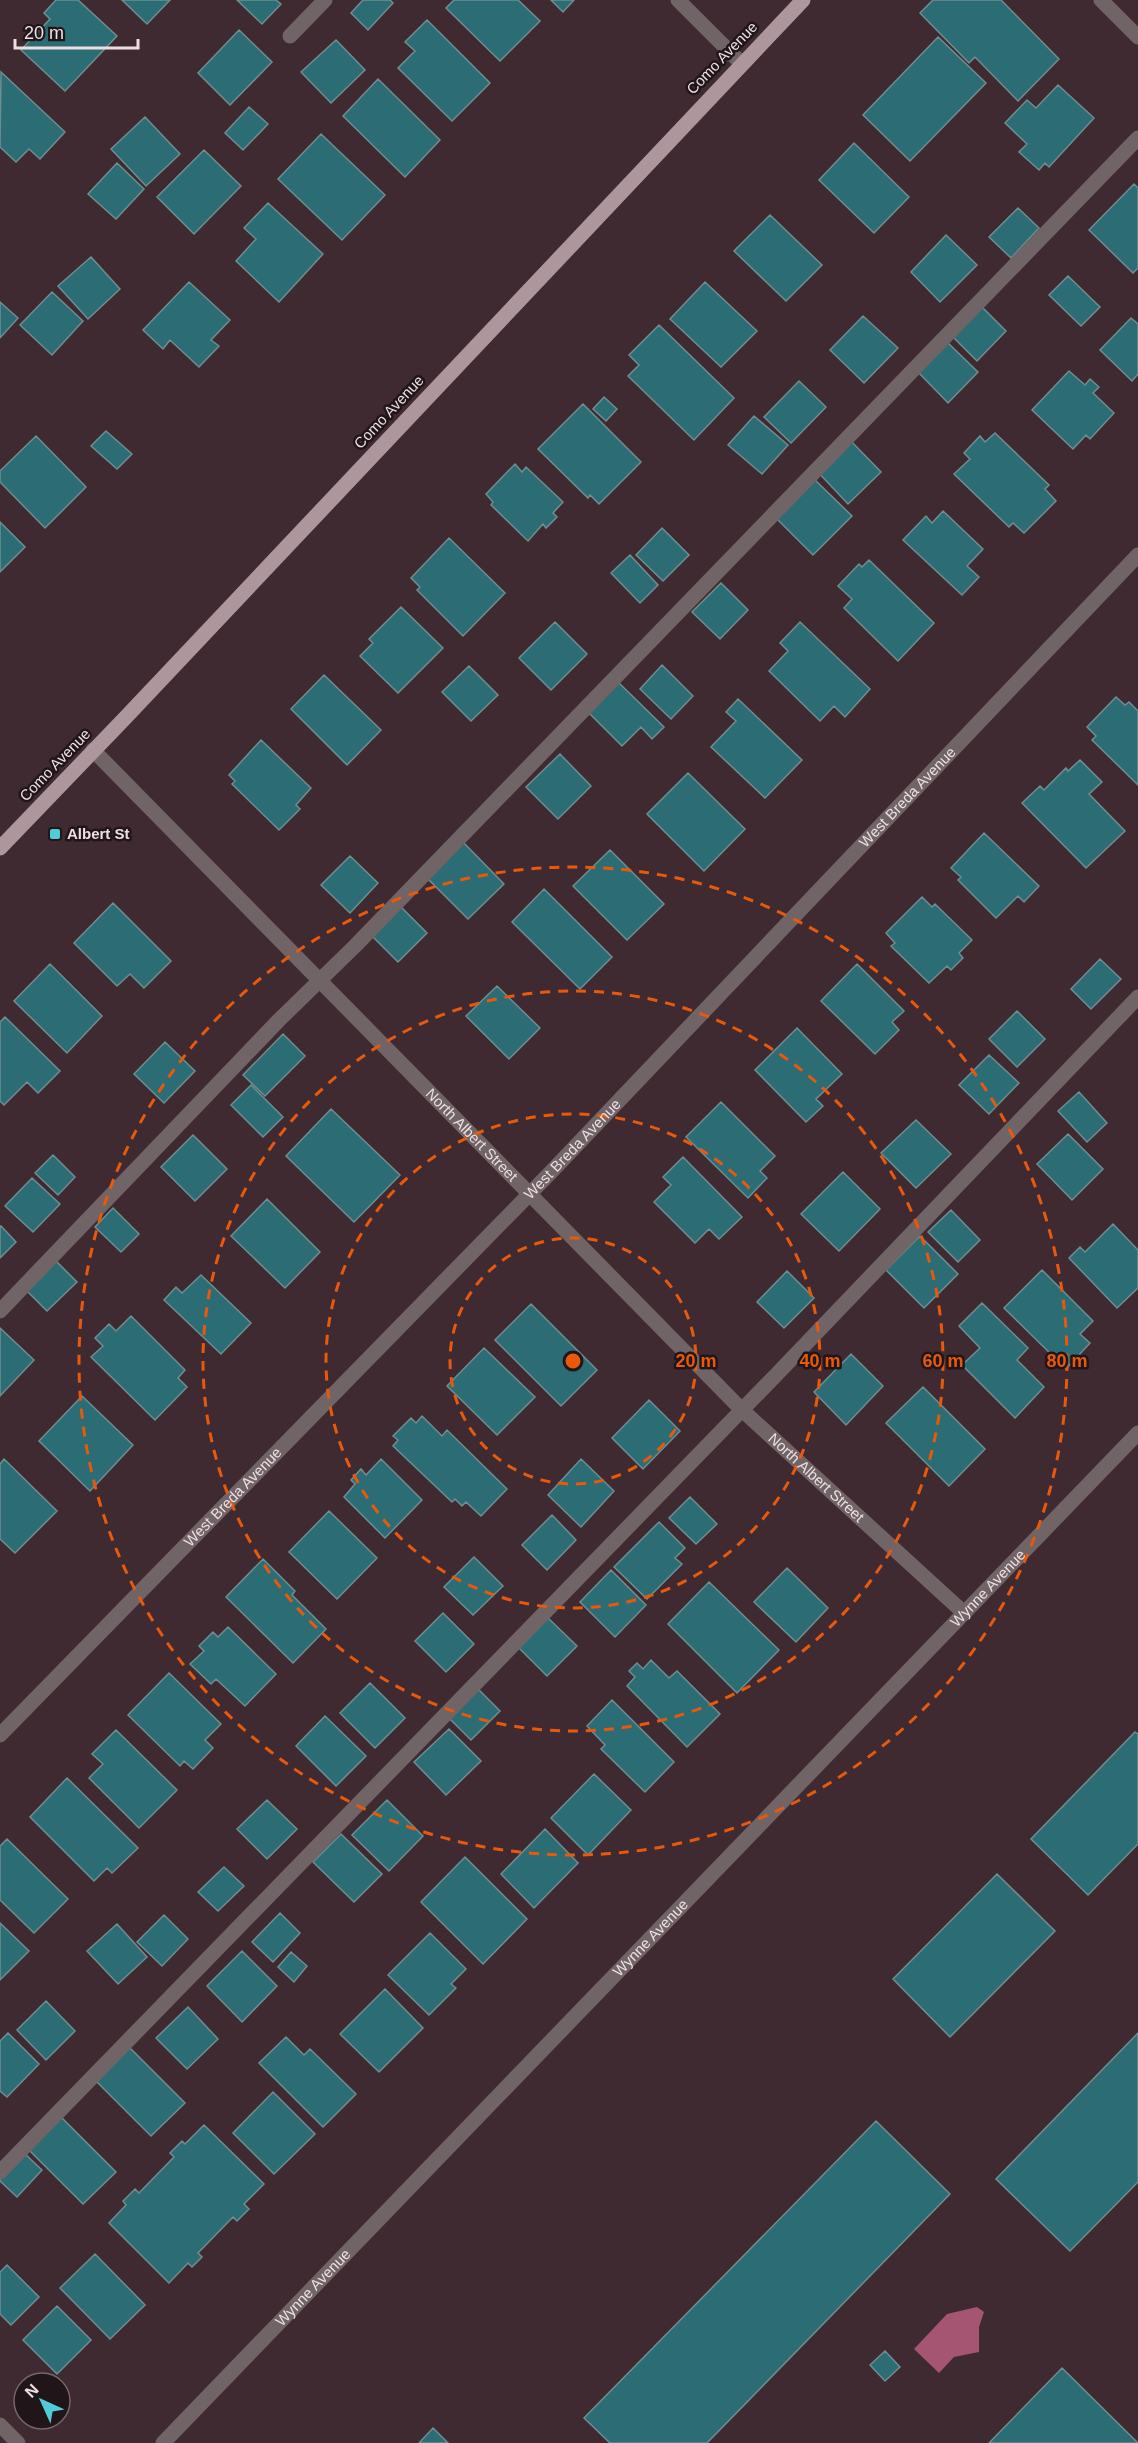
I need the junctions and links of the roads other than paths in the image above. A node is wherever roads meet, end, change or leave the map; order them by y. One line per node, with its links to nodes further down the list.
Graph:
1 (325, 0): 5 (street)
2 (678, 0): 7 (street)
3 (803, 0): 7 (main road, Como Avenue)
4 (1101, 0): 6 (street)
5 (290, 36)
6 (1138, 37)
7 (742, 64): 10 (main road, Como Avenue)
8 (1138, 138): 12 (street)
9 (1138, 555): 14 (street, West Breda Avenue)
10 (93, 750): 11 (main road, Como Avenue); 12 (street, North Albert Street)
11 (0, 848)
12 (319, 980): 14 (street, North Albert Street); 15 (street)
13 (1138, 997): 16 (street)
14 (528, 1194): 16 (street, North Albert Street); 19 (street, West Breda Avenue)
15 (0, 1311)
16 (742, 1410): 18 (street, North Albert Street); 20 (street)
17 (1138, 1433): 18 (street, Wynne Avenue)
18 (963, 1612): 23 (street, Wynne Avenue)
19 (0, 1735)
20 (0, 2172)
21 (0, 2425): 22 (street)
22 (18, 2443)
23 (163, 2443)

